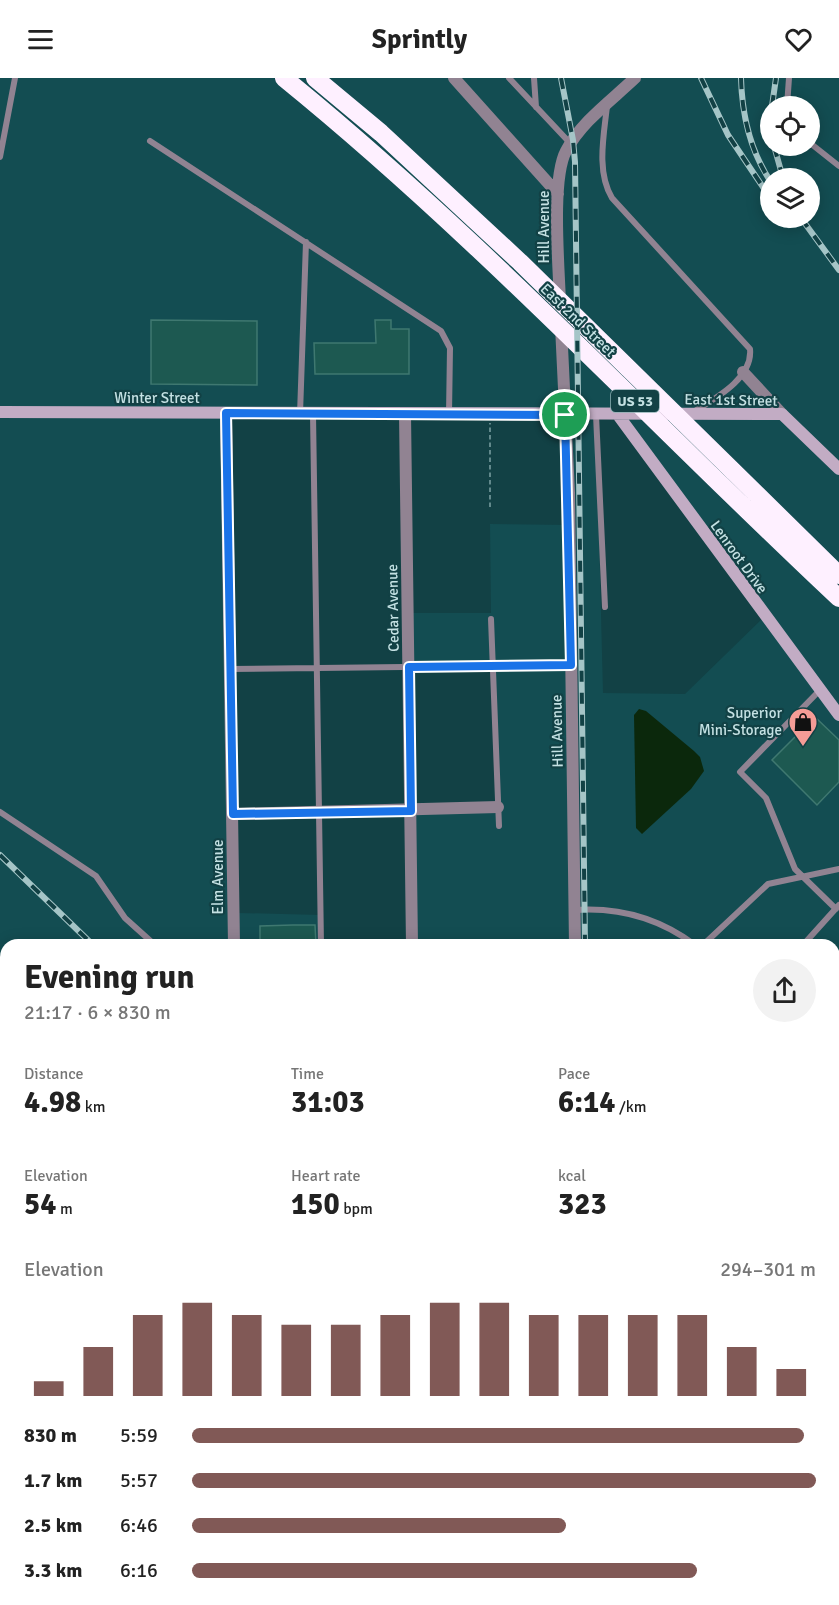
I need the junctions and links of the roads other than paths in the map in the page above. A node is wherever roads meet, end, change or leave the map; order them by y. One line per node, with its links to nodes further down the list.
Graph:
1 (15, 78): 15 (lane)
2 (284, 78): 32 (highway, East 2nd Street / US 53)
3 (315, 78): 31 (highway, East 2nd Street / US 53)
4 (454, 78): 17 (street)
5 (509, 78): 11 (lane)
6 (534, 78): 11 (lane)
7 (635, 78): 10 (street, Hill Avenue)
8 (789, 78): 9 (lane)
9 (788, 96)
10 (607, 104): 13 (street, Hill Avenue); 19 (lane)
11 (536, 107): 13 (lane)
12 (150, 141): 18 (lane)
13 (570, 143): 17 (street, Hill Avenue)
14 (820, 151): 16 (lane)
15 (0, 157)
16 (839, 166)
17 (558, 194): 27 (street, Hill Avenue)
18 (306, 242): 22 (lane); 24 (lane)
19 (743, 372): 25 (lane); 26 (street)
20 (0, 412): 21 (street, Winter Street)
21 (226, 413): 22 (street, Winter Street); 39 (street, Elm Avenue)
22 (307, 414): 23 (street, Winter Street); 38 (lane)
23 (405, 414): 24 (street, Winter Street); 37 (street, Cedar Avenue)
24 (449, 414): 27 (street, Winter Street)
25 (690, 414): 26 (street, East 1st Street); 29 (street, East 1st Street)
26 (782, 414): 30 (street, East 1st Street)
27 (565, 415): 28 (street, East 1st Street); 35 (street, Hill Avenue)
28 (596, 415): 29 (street, East 1st Street); 33 (lane)
29 (618, 415): 40 (street, Lenroot Drive)
30 (839, 469)
31 (839, 575)
32 (839, 598)
33 (605, 608)
34 (491, 619): 36 (lane)
35 (571, 665): 36 (lane); 51 (street, Hill Avenue)
36 (493, 666): 37 (lane); 42 (lane)
37 (409, 667): 38 (lane); 43 (street, Cedar Avenue)
38 (317, 668): 39 (lane); 45 (lane)
39 (230, 669): 46 (street, Elm Avenue)
40 (820, 690): 41 (street, Lenroot Drive); 49 (lane)
41 (839, 715)
42 (498, 807): 43 (street); 47 (lane)
43 (411, 811): 45 (street); 55 (street, Cedar Avenue)
44 (0, 812): 52 (lane)
45 (319, 813): 46 (street); 54 (lane)
46 (233, 814): 53 (street, Elm Avenue)
47 (499, 826)
48 (839, 869): 49 (lane)
49 (801, 876): 50 (lane); 58 (lane)
50 (837, 907): 59 (lane)
51 (574, 910): 56 (street, Hill Avenue); 57 (lane)
52 (148, 939)
53 (234, 939)
54 (321, 939)
55 (412, 939)
56 (575, 939)
57 (685, 939)
58 (709, 939)
59 (808, 939)

